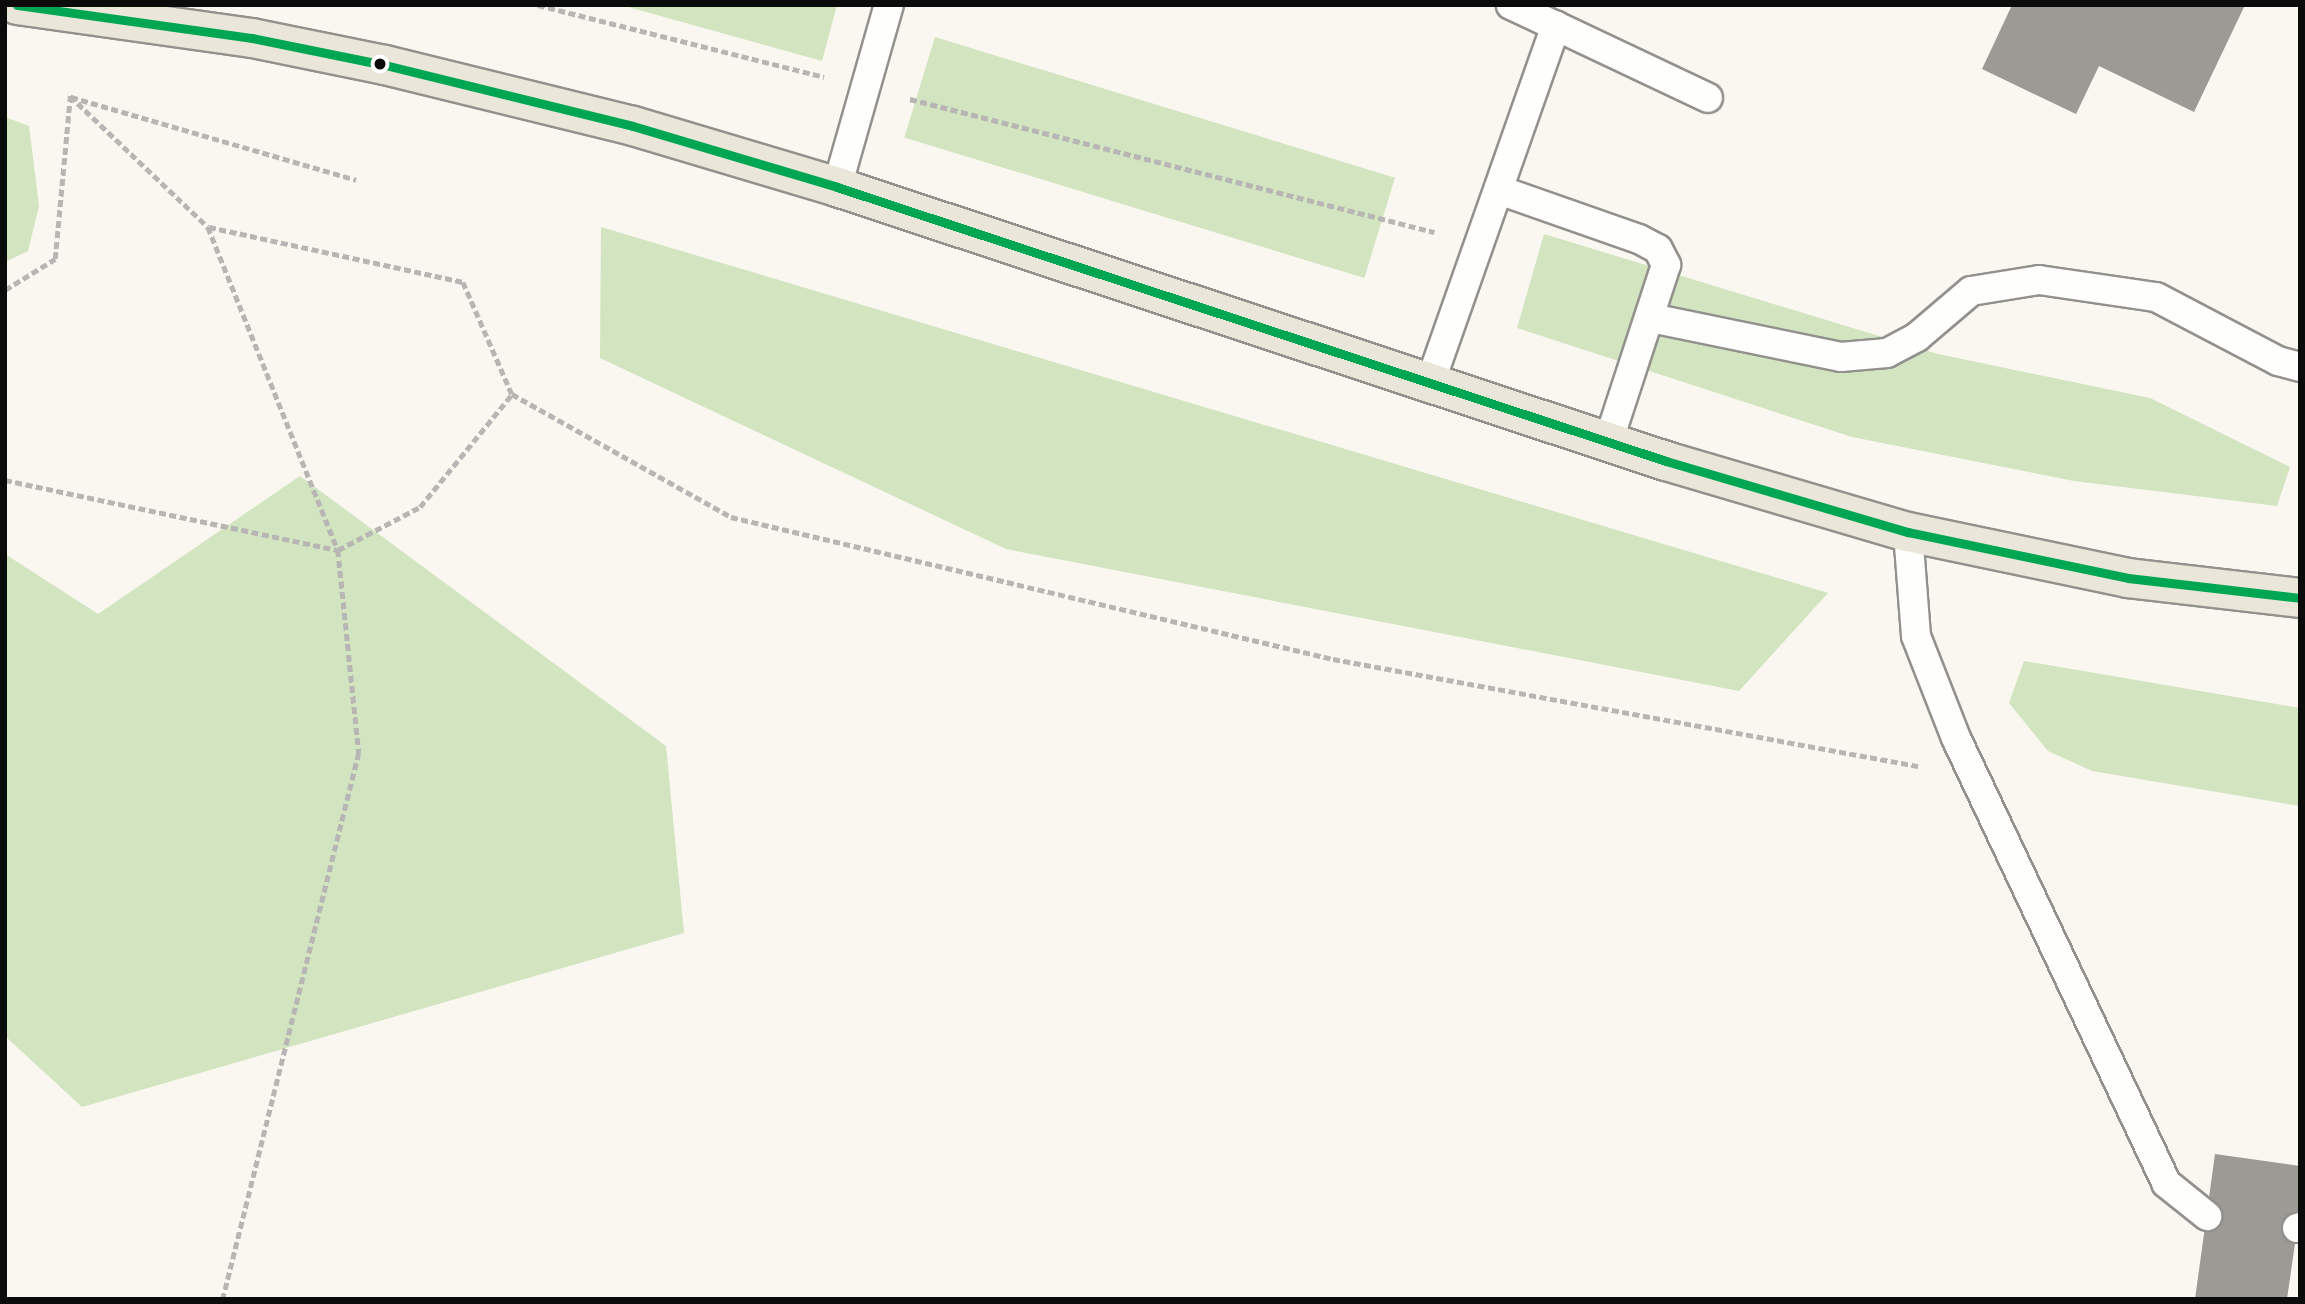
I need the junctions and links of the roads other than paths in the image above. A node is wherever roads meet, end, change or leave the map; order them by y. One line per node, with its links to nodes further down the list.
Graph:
1 (17, 5): 6 (main road)
2 (889, 5): 6 (lane)
3 (1511, 5): 4 (lane)
4 (1556, 26): 5 (lane); 7 (lane)
5 (1708, 98)
6 (837, 187): 10 (main road)
7 (1499, 190): 8 (lane); 10 (lane)
8 (1651, 318): 9 (lane); 11 (lane)
9 (2300, 367)
10 (1430, 383): 11 (main road)
11 (1608, 442): 12 (main road)
12 (1908, 532): 13 (main road); 14 (lane)
13 (2300, 598)
14 (2207, 1216)

